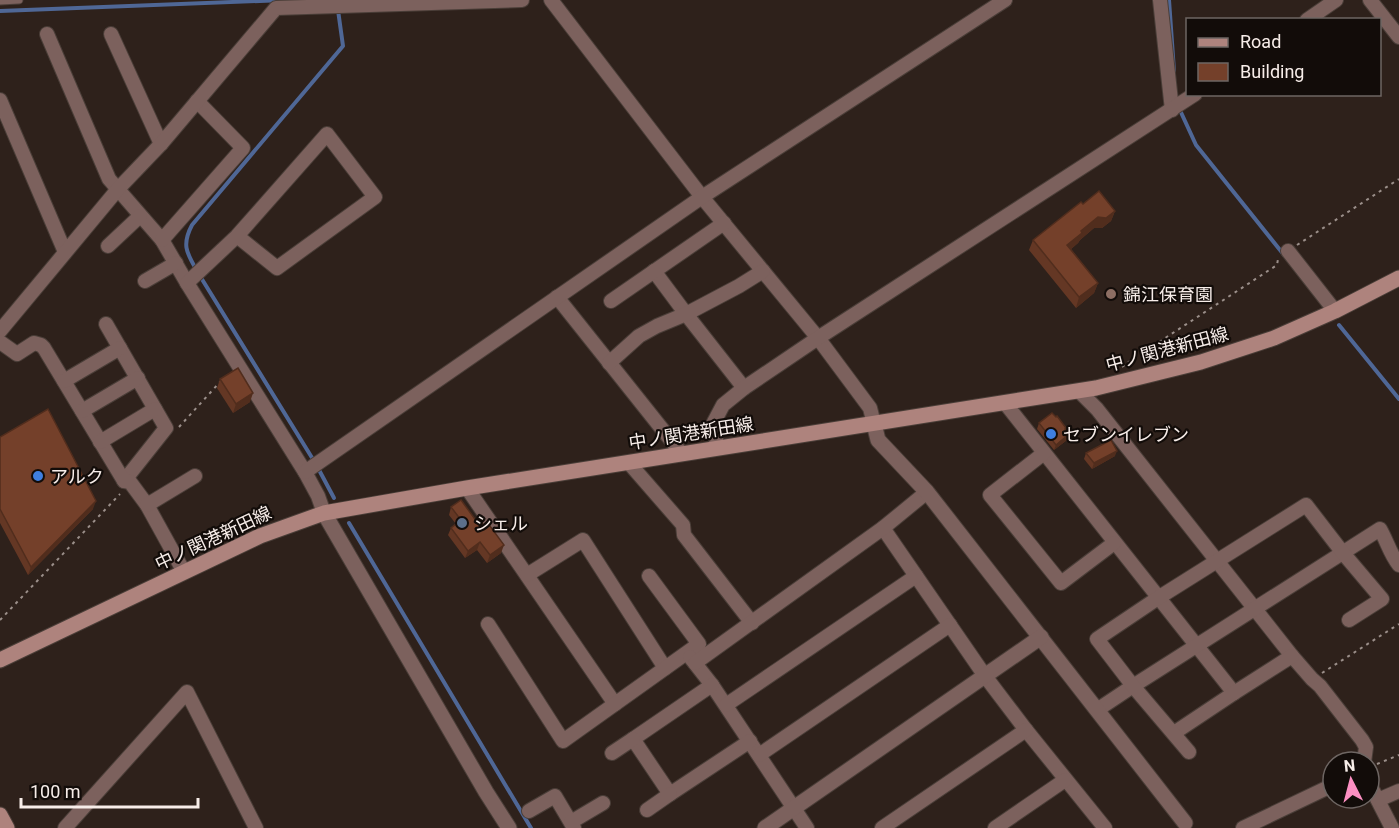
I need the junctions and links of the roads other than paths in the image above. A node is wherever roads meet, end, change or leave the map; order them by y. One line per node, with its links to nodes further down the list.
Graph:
1 (19, 0): 8 (lane)
2 (522, 0): 15 (street)
3 (551, 0): 19 (street)
4 (1005, 0): 19 (street)
5 (1160, 0): 16 (street)
6 (1336, 0): 9 (street)
7 (1370, 0): 12 (street)
8 (0, 1)
9 (1310, 18)
10 (47, 33): 18 (street)
11 (111, 34): 17 (street)
12 (1399, 37)
13 (1192, 96): 16 (street)
14 (0, 100): 26 (street)
15 (197, 101): 17 (street); 23 (street)
16 (1172, 110): 39 (street)
17 (161, 144): 18 (street)
18 (118, 189): 20 (street); 26 (street)
19 (702, 197): 21 (street); 33 (street)
20 (140, 216): 23 (street); 24 (street)
21 (724, 223): 28 (street); 29 (street)
22 (237, 236): 22 (street); 32 (street)
23 (162, 240): 27 (street)
24 (108, 246)
25 (1288, 251): 35 (street)
26 (65, 252): 38 (street)
27 (176, 262): 31 (street); 32 (street)
28 (654, 271): 34 (street); 36 (street)
29 (763, 271): 36 (street); 39 (street)
30 (1399, 278): 35 (main road, 中ノ関港新田線)
31 (145, 281)
32 (187, 284): 56 (street)
33 (557, 297): 42 (street); 56 (street)
34 (611, 301)
35 (1335, 311): 46 (main road, 中ノ関港新田線)
36 (686, 314): 42 (street); 45 (street)
37 (106, 324): 41 (street)
38 (0, 331)
39 (818, 338): 45 (street); 50 (street)
40 (0, 342): 44 (street)
41 (120, 348): 43 (street); 44 (street)
42 (609, 363): 54 (street)
43 (138, 378): 48 (street); 49 (street)
44 (64, 381): 49 (street)
45 (744, 388): 52 (street)
46 (1079, 391): 47 (main road, 中ノ関港新田線); 66 (street)
47 (1005, 403): 50 (main road, 中ノ関港新田線); 53 (street)
48 (155, 409): 51 (street); 58 (street)
49 (82, 411): 51 (street)
50 (874, 424): 52 (main road, 中ノ関港新田線); 60 (street)
51 (100, 442): 58 (street)
52 (717, 448): 54 (main road, 中ノ関港新田線)
53 (1044, 453): 64 (street); 64 (street)
54 (682, 454): 55 (main road, 中ノ関港新田線)
55 (629, 463): 59 (main road, 中ノ関港新田線); 76 (street)
56 (305, 472): 62 (street)
57 (195, 476): 61 (street)
58 (124, 481): 61 (street)
59 (467, 488): 62 (main road, 中ノ関港新田線); 69 (street)
60 (927, 492): 63 (street); 78 (street)
61 (147, 505): 68 (street)
62 (324, 513): 68 (main road, 中ノ関港新田線); 116 (street)
63 (883, 528): 71 (street); 76 (street)
64 (1114, 543): 72 (street)
65 (1343, 553): 66 (street); 67 (street); 73 (street); 74 (street)
66 (1217, 561): 72 (street); 73 (street)
67 (1399, 565)
68 (184, 572): 82 (main road, 中ノ関港新田線)
69 (527, 575): 83 (street); 88 (street)
70 (649, 576): 81 (street)
71 (916, 576): 77 (street); 89 (street)
72 (1158, 598): 79 (street); 86 (street)
73 (1255, 609): 79 (street); 80 (street)
74 (1349, 620)
75 (488, 624): 88 (street)
76 (752, 624): 81 (street)
77 (950, 625): 84 (street); 98 (street)
78 (1041, 637): 84 (street); 90 (street)
79 (1196, 645): 86 (street); 87 (street)
80 (1292, 656): 87 (street); 95 (street)
81 (691, 658): 83 (street); 85 (street)
82 (0, 660)
83 (665, 668): 88 (street)
84 (985, 676): 91 (street); 106 (street)
85 (712, 685): 89 (street); 93 (street)
86 (1133, 686): 90 (street); 92 (street)
87 (1234, 693): 92 (street)
88 (615, 704)
89 (726, 705): 94 (street)
90 (1097, 710): 112 (street)
91 (1026, 730): 99 (street); 119 (street)
92 (1174, 733): 96 (street)
93 (633, 739): 97 (street); 102 (street)
94 (750, 741): 98 (street); 102 (street)
95 (1366, 750)
96 (1189, 752)
97 (612, 753)
98 (759, 755): 106 (street)
99 (1065, 780): 120 (street); 121 (street)
100 (1321, 791): 122 (street)
101 (1399, 791): 103 (street)
102 (670, 795): 107 (street)
103 (1381, 800)
104 (603, 803): 110 (street)
105 (1381, 806): 123 (street)
106 (793, 808): 117 (street); 118 (street)
107 (647, 810)
108 (529, 811): 110 (street)
109 (0, 815): 113 (main road)
110 (573, 825)
111 (1399, 825): 123 (street)
112 (1183, 826)
113 (7, 828)
114 (65, 828): 115 (street)
115 (256, 828)
116 (509, 828)
117 (765, 828)
118 (807, 828)
119 (882, 828)
120 (995, 828)
121 (1105, 828)
122 (1243, 828)
123 (1393, 828)

